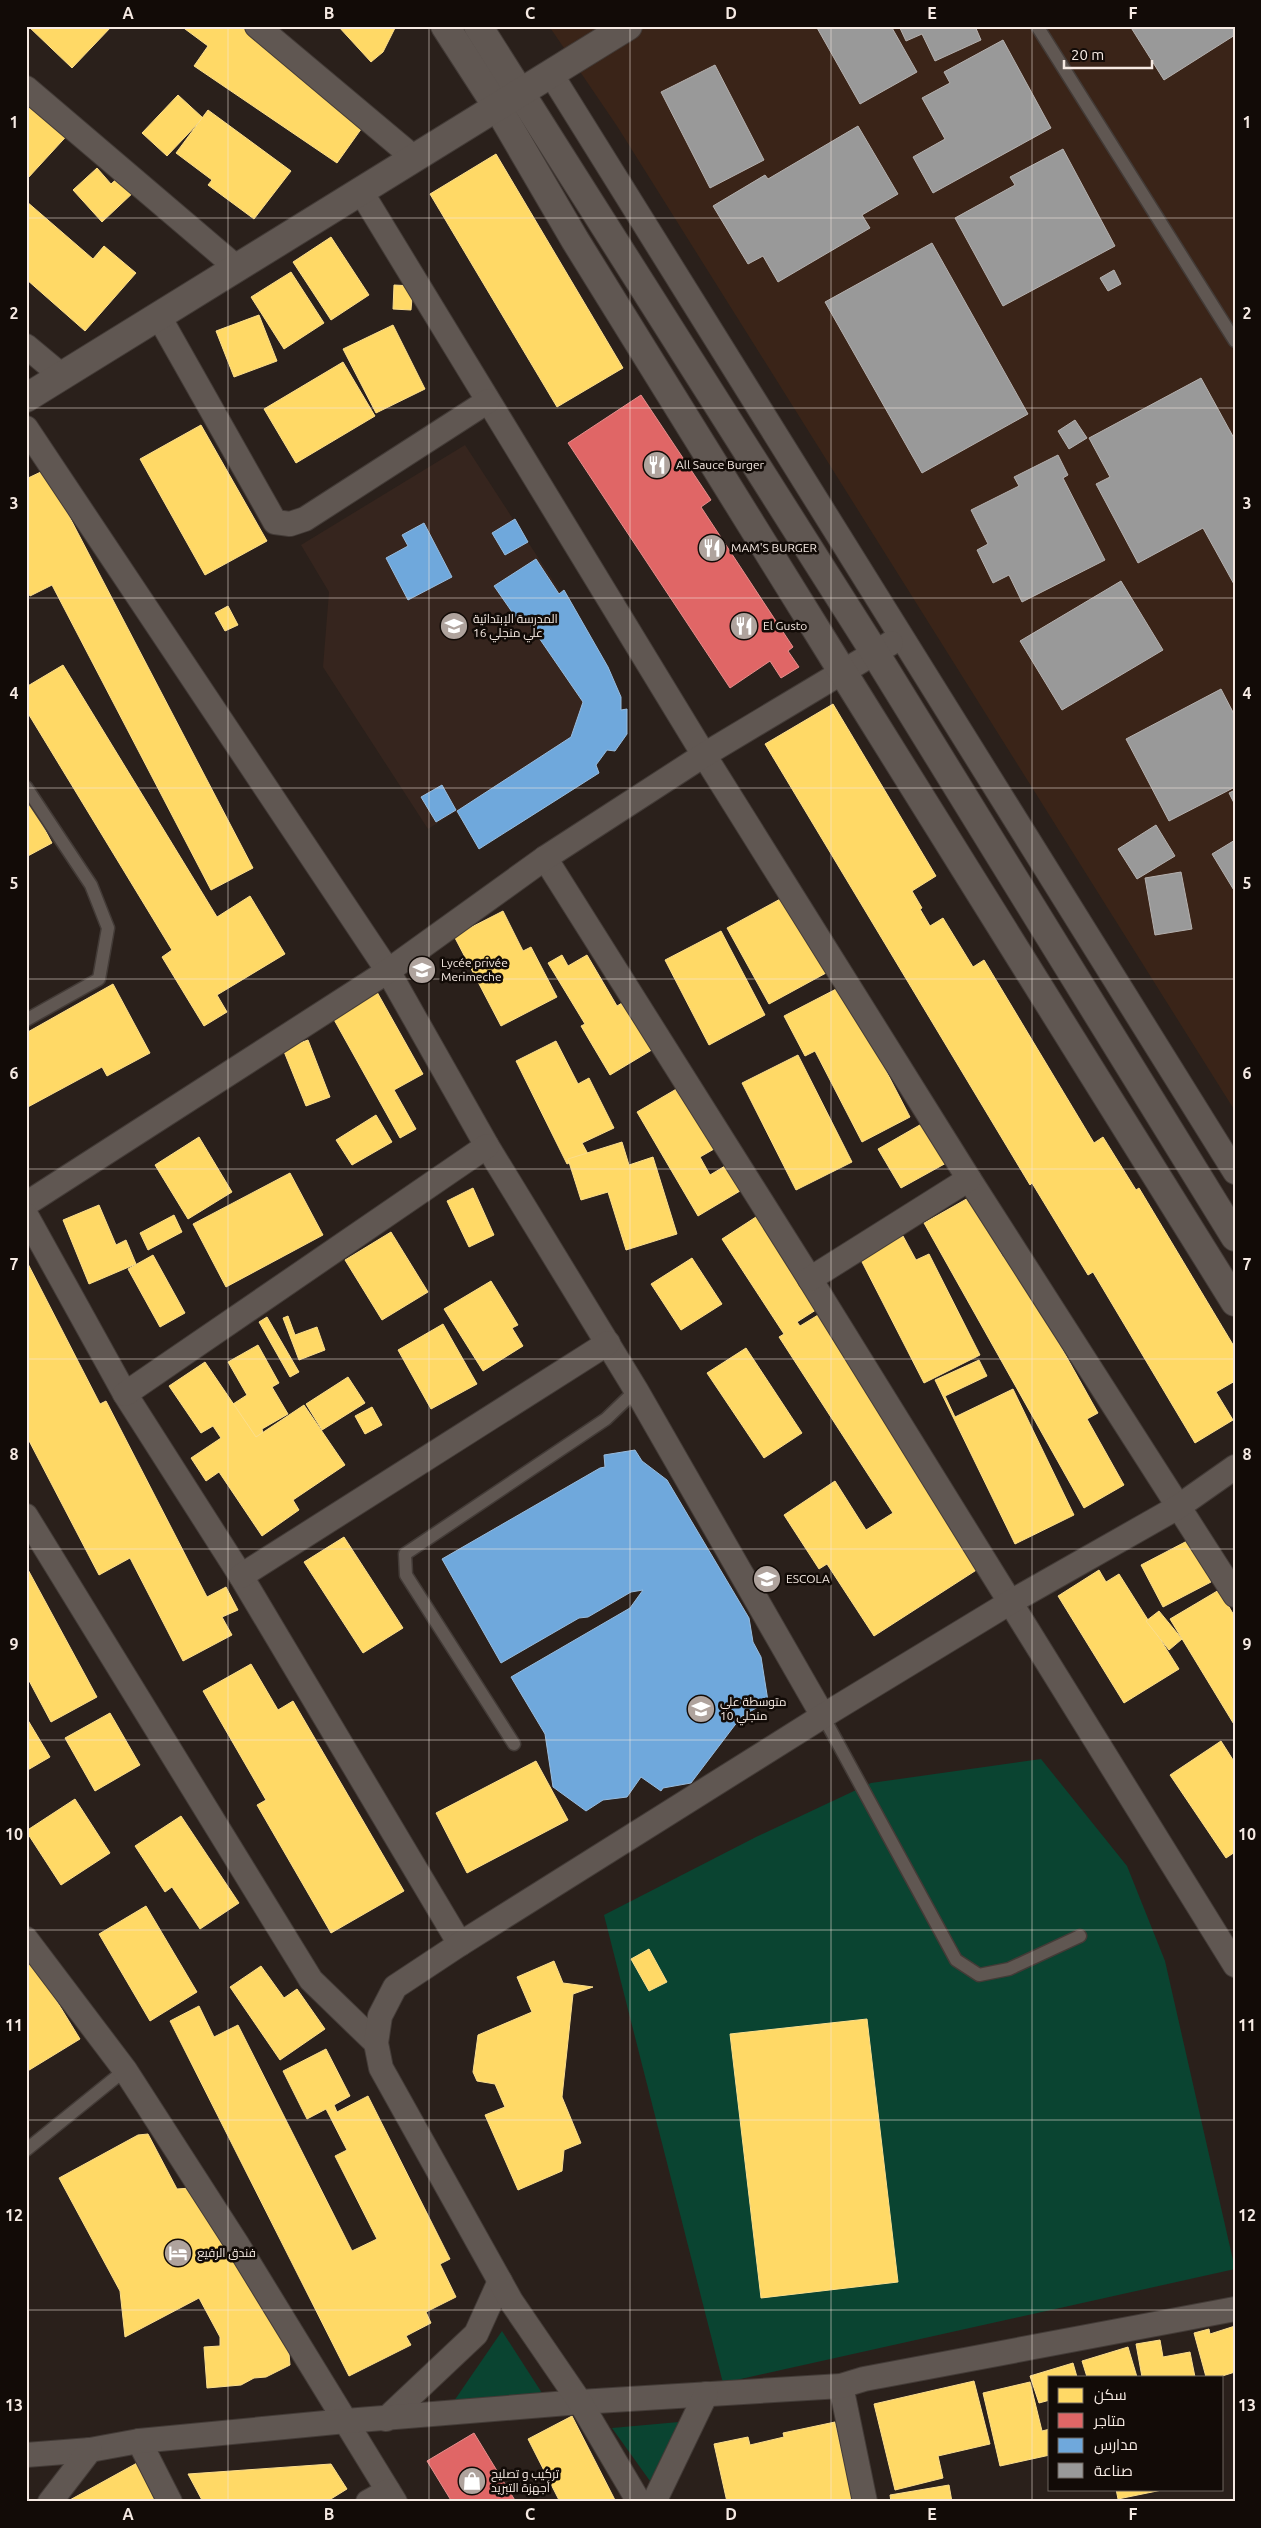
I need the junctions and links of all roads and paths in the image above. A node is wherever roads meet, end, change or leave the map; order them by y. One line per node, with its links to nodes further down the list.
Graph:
1 (257, 26): 10 (street)
2 (445, 26): 9 (main road)
3 (478, 26): 8 (main road)
4 (628, 26): 6 (main road)
5 (1037, 26): 14 (lane)
6 (551, 74): 8 (main road); 20 (street)
7 (26, 88): 12 (street)
8 (522, 93): 9 (main road); 21 (main road)
9 (498, 108): 10 (main road); 22 (main road)
10 (413, 157): 11 (main road)
11 (360, 190): 12 (main road); 18 (street)
12 (236, 267): 13 (main road)
13 (158, 315): 16 (main road); 18 (street)
14 (1235, 341)
15 (26, 346): 16 (street)
16 (62, 376): 17 (main road)
17 (26, 398)
18 (488, 400): 23 (street)
19 (26, 428): 26 (street)
20 (901, 637): 21 (street); 29 (street)
21 (875, 653): 22 (street); 33 (main road)
22 (842, 671): 23 (street); 35 (main road)
23 (704, 755): 25 (street); 30 (street)
24 (26, 787): 27 (lane)
25 (545, 858): 26 (street); 34 (street)
26 (388, 971): 28 (street); 31 (street)
27 (26, 1020)
28 (487, 1146): 36 (street); 38 (street)
29 (1235, 1172)
30 (969, 1179): 34 (street); 40 (street)
31 (26, 1204)
32 (26, 1215): 38 (street)
33 (1235, 1237)
34 (810, 1279): 44 (street)
35 (1235, 1302)
36 (608, 1343): 37 (street); 42 (street)
37 (636, 1390): 45 (street); 46 (lane)
38 (125, 1394): 42 (street)
39 (1235, 1468): 40 (street)
40 (1178, 1507): 43 (street); 44 (street)
41 (26, 1516): 51 (street)
42 (241, 1576): 49 (street)
43 (1235, 1595)
44 (1009, 1603): 45 (street); 50 (street)
45 (823, 1716): 47 (lane); 49 (street)
46 (514, 1744)
47 (1080, 1936)
48 (26, 1940): 52 (street)
49 (460, 1944): 51 (street)
50 (1234, 1962)
51 (376, 2043): 54 (street)
52 (125, 2070): 53 (lane); 60 (street)
53 (26, 2150)
54 (500, 2281): 58 (street); 59 (street)
55 (1235, 2309): 56 (street)
56 (841, 2386): 57 (street); 69 (street)
57 (706, 2394): 58 (street); 68 (street)
58 (580, 2402): 59 (street); 67 (street)
59 (386, 2419): 60 (street)
60 (346, 2421): 61 (street); 64 (street)
61 (139, 2441): 62 (street); 66 (street)
62 (90, 2450): 63 (street); 65 (street)
63 (26, 2455)
64 (384, 2498)
65 (50, 2502)
66 (170, 2502)
67 (639, 2502)
68 (654, 2502)
69 (865, 2502)

